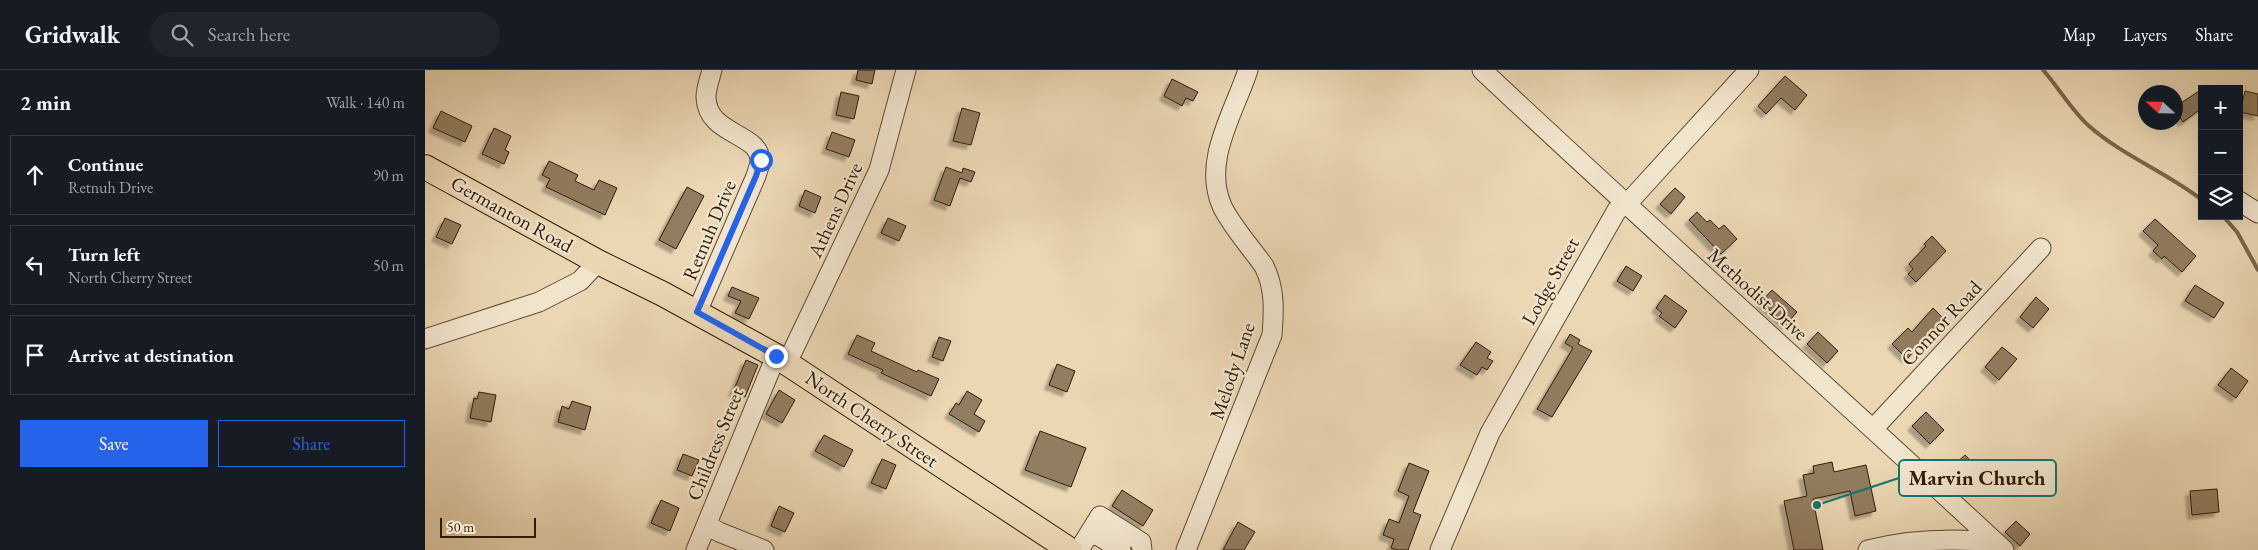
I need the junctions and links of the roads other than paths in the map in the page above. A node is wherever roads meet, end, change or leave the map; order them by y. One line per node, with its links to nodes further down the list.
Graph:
1 (711, 70): 12 (street, Retnuh Drive)
2 (906, 70): 14 (street, Athens Drive)
3 (1248, 70): 25 (street, Melody Lane)
4 (1483, 70): 8 (street, Methodist Drive)
5 (1749, 70): 8 (street, Lodge Street)
6 (425, 167): 11 (main road, Germanton Road)
7 (2243, 204): 9 (street)
8 (1626, 205): 15 (street, Methodist Drive); 26 (street, Lodge Street)
9 (2258, 213)
10 (2041, 248): 15 (street, Connor Road)
11 (598, 262): 12 (main road, North Cherry Street); 13 (street)
12 (697, 312): 14 (main road, North Cherry Street)
13 (425, 339)
14 (782, 360): 16 (street, Childress Street); 21 (main road, North Cherry Street)
15 (1873, 429): 18 (street, Methodist Drive)
16 (707, 525): 19 (street, Childress Street); 20 (street)
17 (1091, 531): 22 (street); 23 (street); 24 (street)
18 (1999, 546): 27 (street)
19 (696, 550)
20 (764, 550)
21 (1070, 550)
22 (1079, 550)
23 (1121, 550)
24 (1142, 550)
25 (1186, 550)
26 (1440, 550)
27 (1868, 550)

